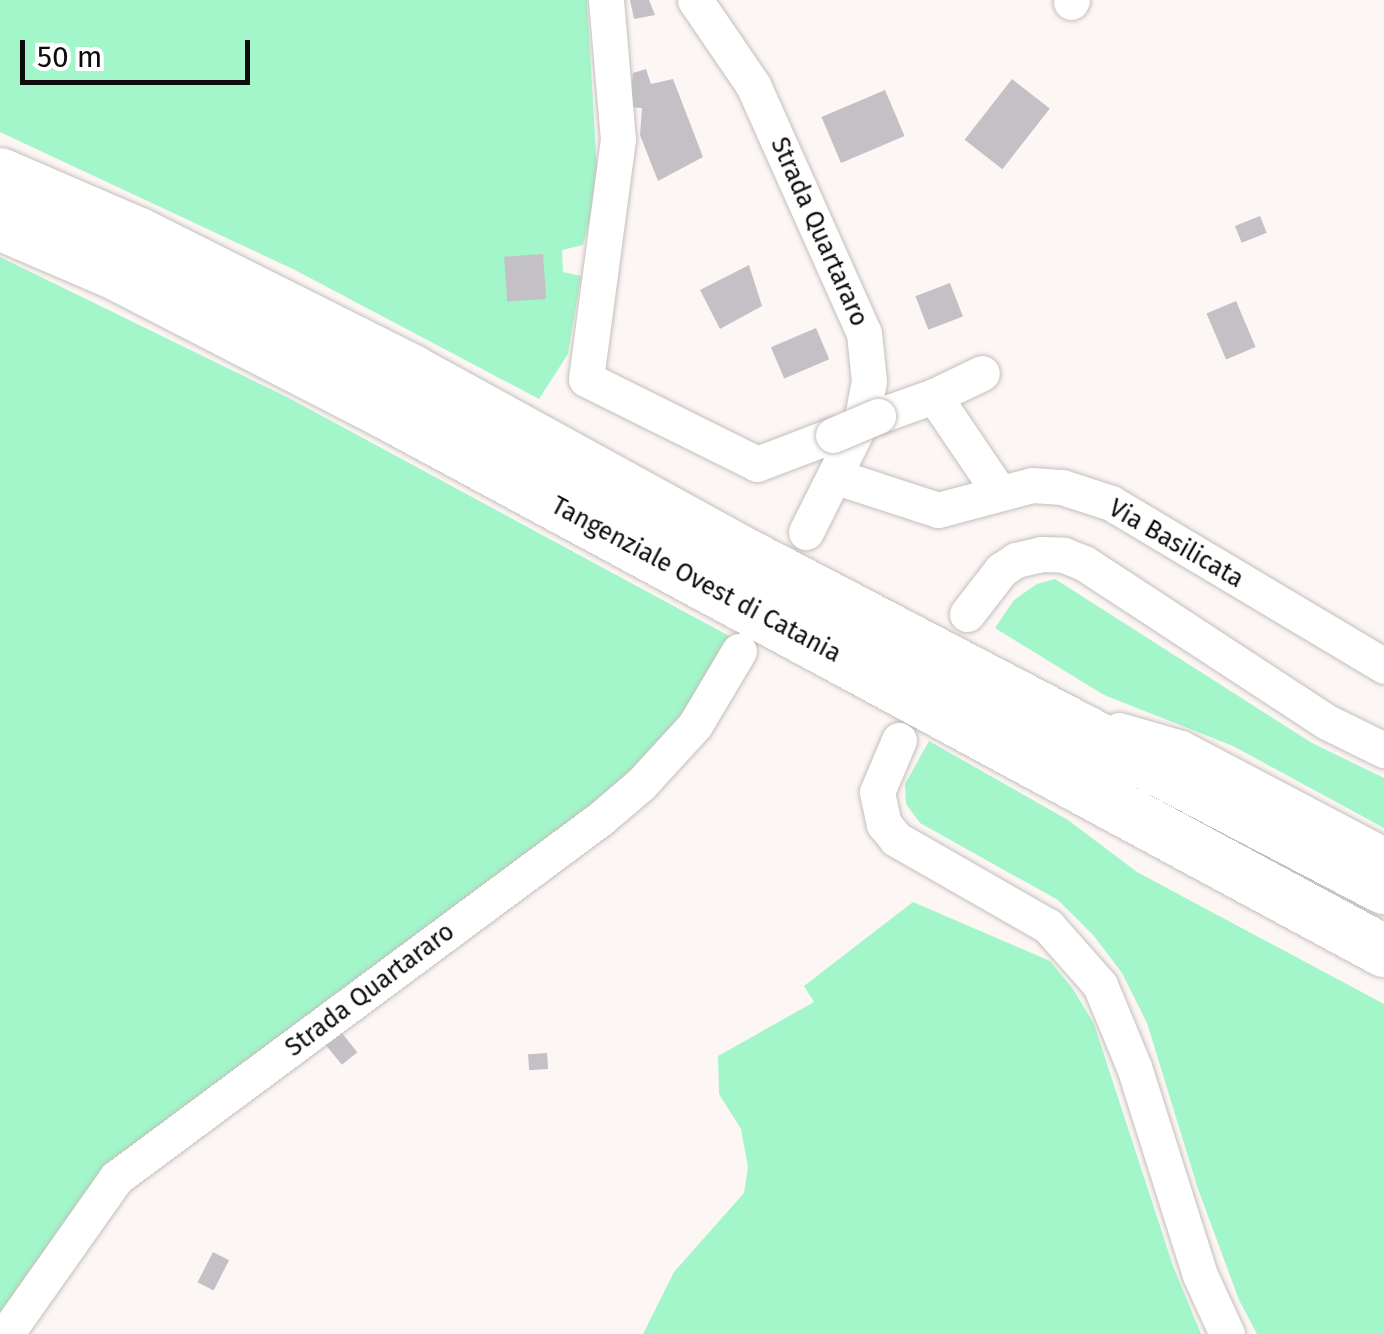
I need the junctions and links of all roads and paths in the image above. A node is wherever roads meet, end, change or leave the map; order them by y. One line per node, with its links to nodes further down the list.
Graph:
1 (606, 0): 6 (street, bridge)
2 (696, 0): 7 (street, Strada Quartararo)
3 (0, 174): 13 (highway, Tangenziale Ovest di Catania)
4 (0, 224): 15 (highway, Tangenziale Ovest di Catania)
5 (982, 373): 6 (street)
6 (934, 396): 8 (street)
7 (837, 477): 8 (street, Via Basilicata); 9 (street, Strada Quartararo)
8 (998, 492): 12 (street, Via Basilicata)
9 (806, 532)
10 (967, 614): 16 (street)
11 (739, 651): 21 (street, Strada Quartararo)
12 (1384, 666)
13 (1039, 708): 17 (street); 18 (highway, Tangenziale Ovest di Catania)
14 (898, 740): 22 (street)
15 (1001, 745): 19 (highway, Tangenziale Ovest di Catania); 20 (street)
16 (1384, 750)
17 (1384, 854)
18 (1384, 888)
19 (1384, 951)
20 (1384, 976)
21 (6, 1334)
22 (1228, 1334)

